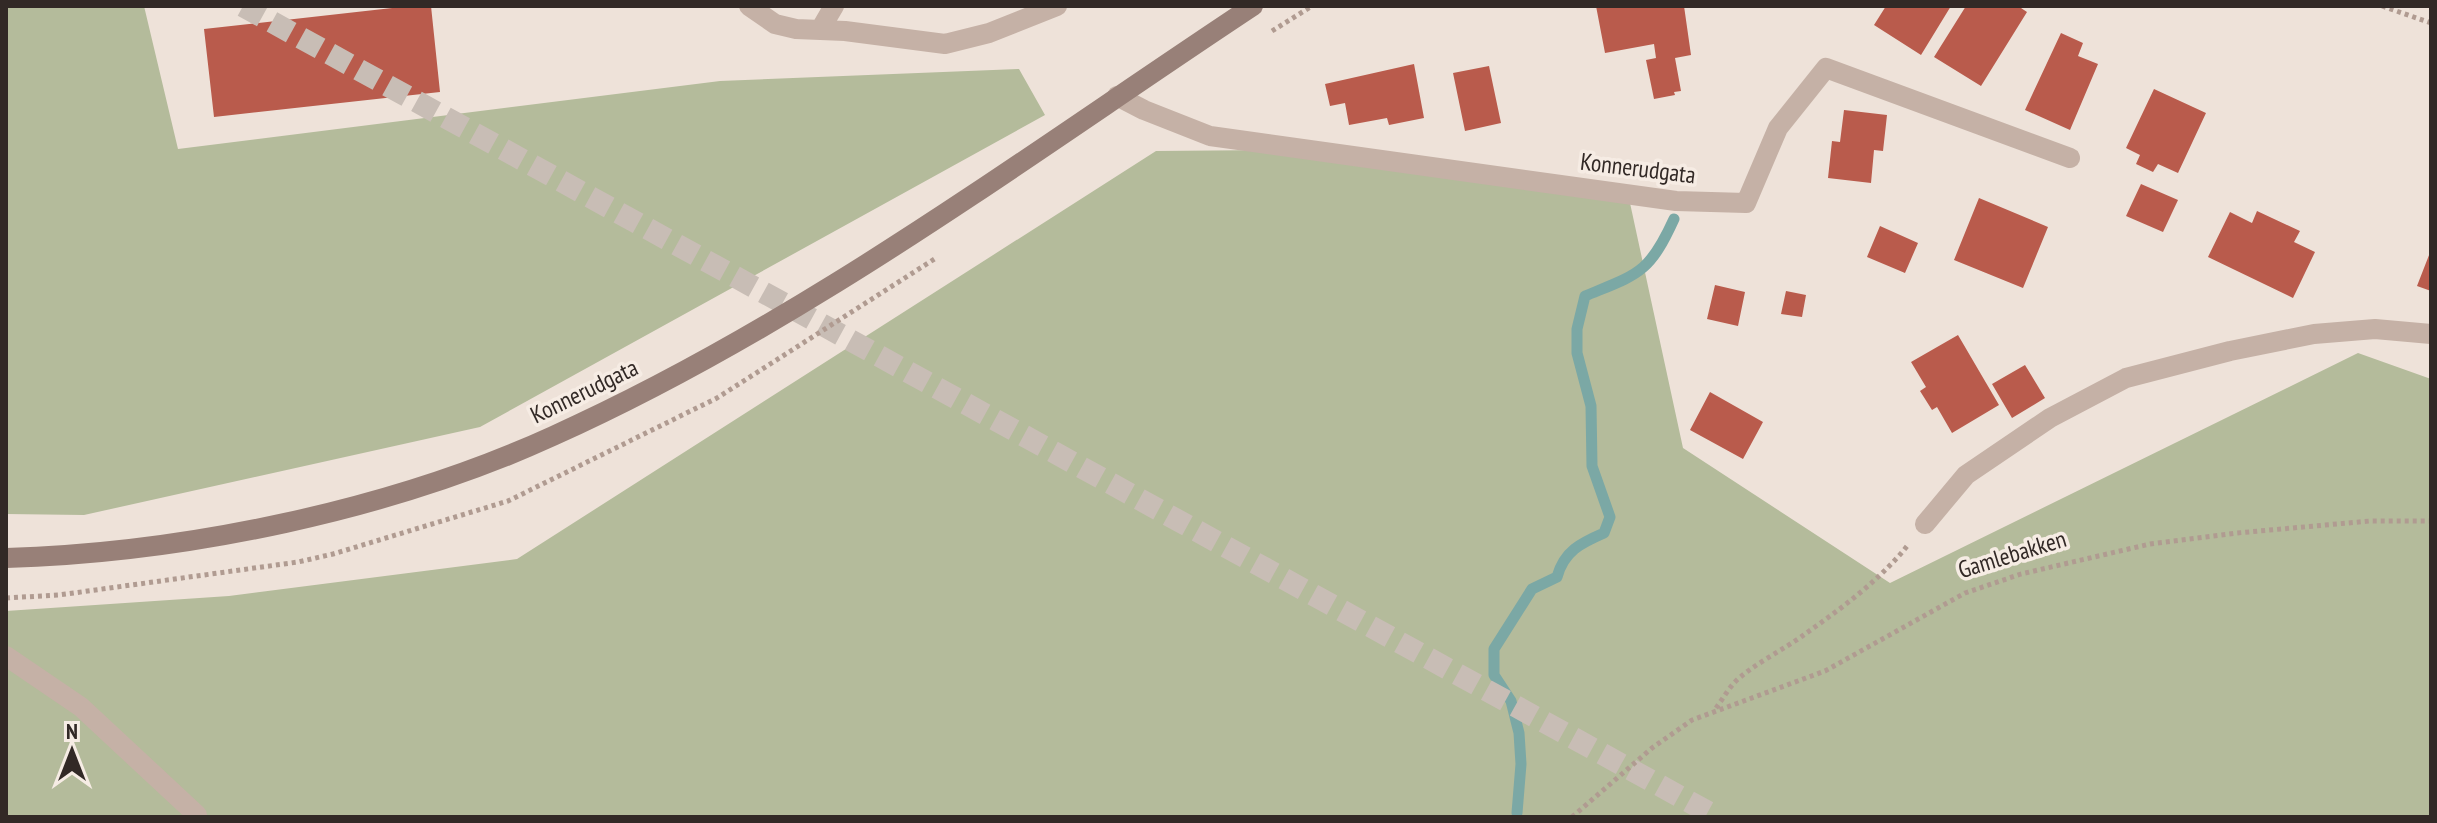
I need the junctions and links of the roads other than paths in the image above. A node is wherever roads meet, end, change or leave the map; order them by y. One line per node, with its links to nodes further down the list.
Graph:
1 (749, 6): 5 (street)
2 (834, 6): 5 (street)
3 (1057, 6): 5 (street)
4 (1253, 6): 6 (main road, Konnerudgata)
5 (820, 30)
6 (1117, 96): 7 (street, Konnerudgata); 10 (main road, Konnerudgata)
7 (2070, 158)
8 (2431, 334): 9 (street)
9 (1925, 524)
10 (6, 558)
11 (6, 656): 12 (street)
12 (197, 815)

